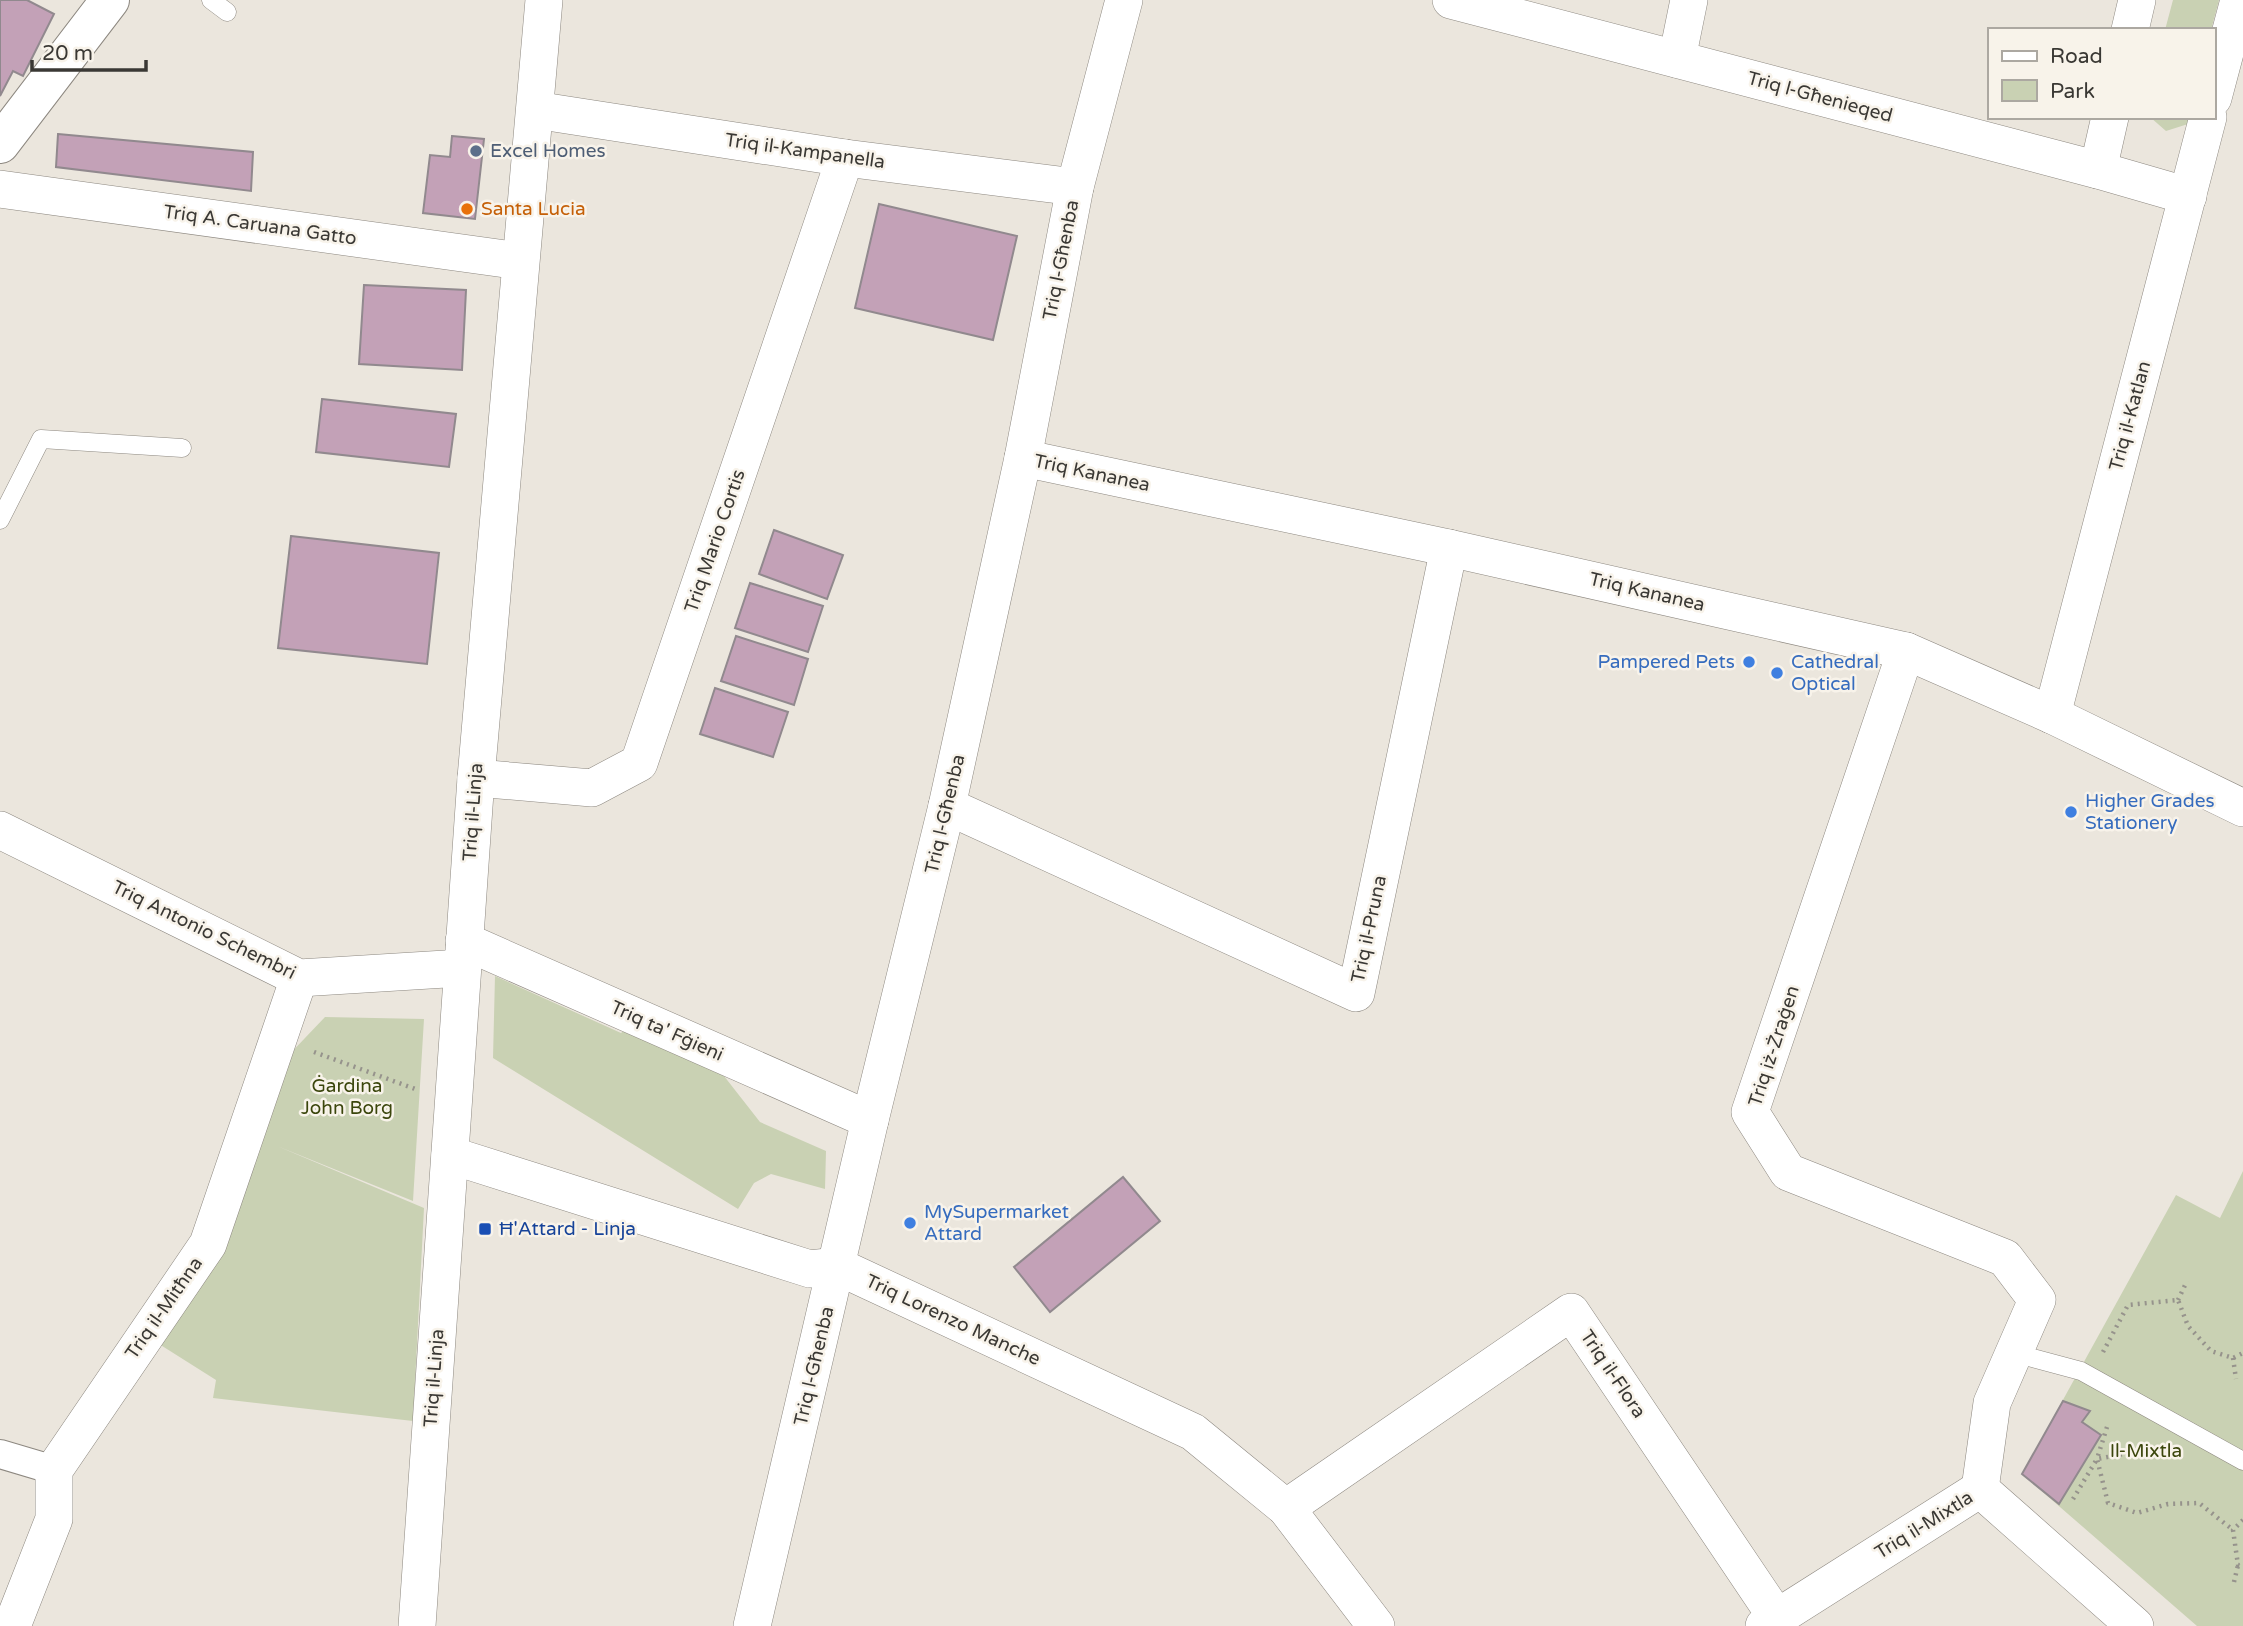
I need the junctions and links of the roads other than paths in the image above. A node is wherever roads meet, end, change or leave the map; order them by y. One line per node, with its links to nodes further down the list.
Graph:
1 (110, 0): 16 (street)
2 (211, 0): 9 (lane)
3 (544, 0): 13 (street, Triq il-Linja)
4 (1124, 0): 19 (street, Triq l-Għenba)
5 (1451, 0): 11 (street, Triq l-Għenieqed)
6 (1689, 0): 11 (street)
7 (2137, 0): 10 (street)
8 (2239, 0): 12 (street)
9 (227, 12)
10 (2130, 28)
11 (1677, 59): 18 (street, Triq l-Għenieqed)
12 (2215, 90)
13 (535, 110): 17 (street, Triq il-Kampanella); 22 (street, Triq il-Linja)
14 (2110, 119): 18 (street)
15 (2207, 119): 21 (street, Triq il-Katlan)
16 (0, 144)
17 (845, 158): 19 (street, Triq il-Kampanella); 29 (street, Triq Mario Cortis)
18 (2098, 170): 21 (street, Triq l-Għenieqed)
19 (1075, 187): 24 (street, Triq l-Għenba)
20 (0, 189): 22 (street, Triq A. Caruana Gatto)
21 (2188, 195): 28 (street, Triq il-Katlan)
22 (520, 261): 29 (street, Triq il-Linja)
23 (182, 448): 25 (lane)
24 (1023, 458): 26 (street, Triq Kananea); 30 (street, Triq l-Għenba)
25 (0, 520)
26 (1449, 548): 27 (street, Triq Kananea); 30 (street, Triq il-Pruna)
27 (1906, 651): 28 (street, Triq Kananea); 38 (street, Triq iż-Żraġen)
28 (2052, 715): 31 (street, Triq Kananea)
29 (476, 778): 33 (street, Triq il-Linja)
30 (947, 806): 35 (street, Triq l-Għenba)
31 (2243, 808)
32 (0, 830): 34 (street, Triq Antonio Schembri)
33 (463, 955): 34 (street, Triq Antonio Schembri); 35 (street, Triq ta' Fġieni); 36 (street, Triq il-Linja)
34 (299, 978): 41 (street, Triq il-Mitħna)
35 (870, 1120): 37 (street, Triq l-Għenba)
36 (450, 1155): 37 (street, Triq Lorenzo Manche); 46 (street, Triq il-Linja)
37 (838, 1266): 43 (street, Triq Lorenzo Manche); 47 (street, Triq l-Għenba)
38 (2014, 1353): 40 (lane); 42 (street, Triq iż-Żraġen)
39 (0, 1454): 41 (street)
40 (2243, 1461)
41 (54, 1470): 45 (street)
42 (1980, 1489): 44 (street, Triq il-Mixtla); 49 (street, Triq il-Mixtla)
43 (1286, 1508): 44 (street, Triq il-Flora); 48 (street, Triq Lorenzo Manche)
44 (1770, 1622)
45 (12, 1626)
46 (417, 1626)
47 (752, 1626)
48 (1376, 1626)
49 (2135, 1626)

